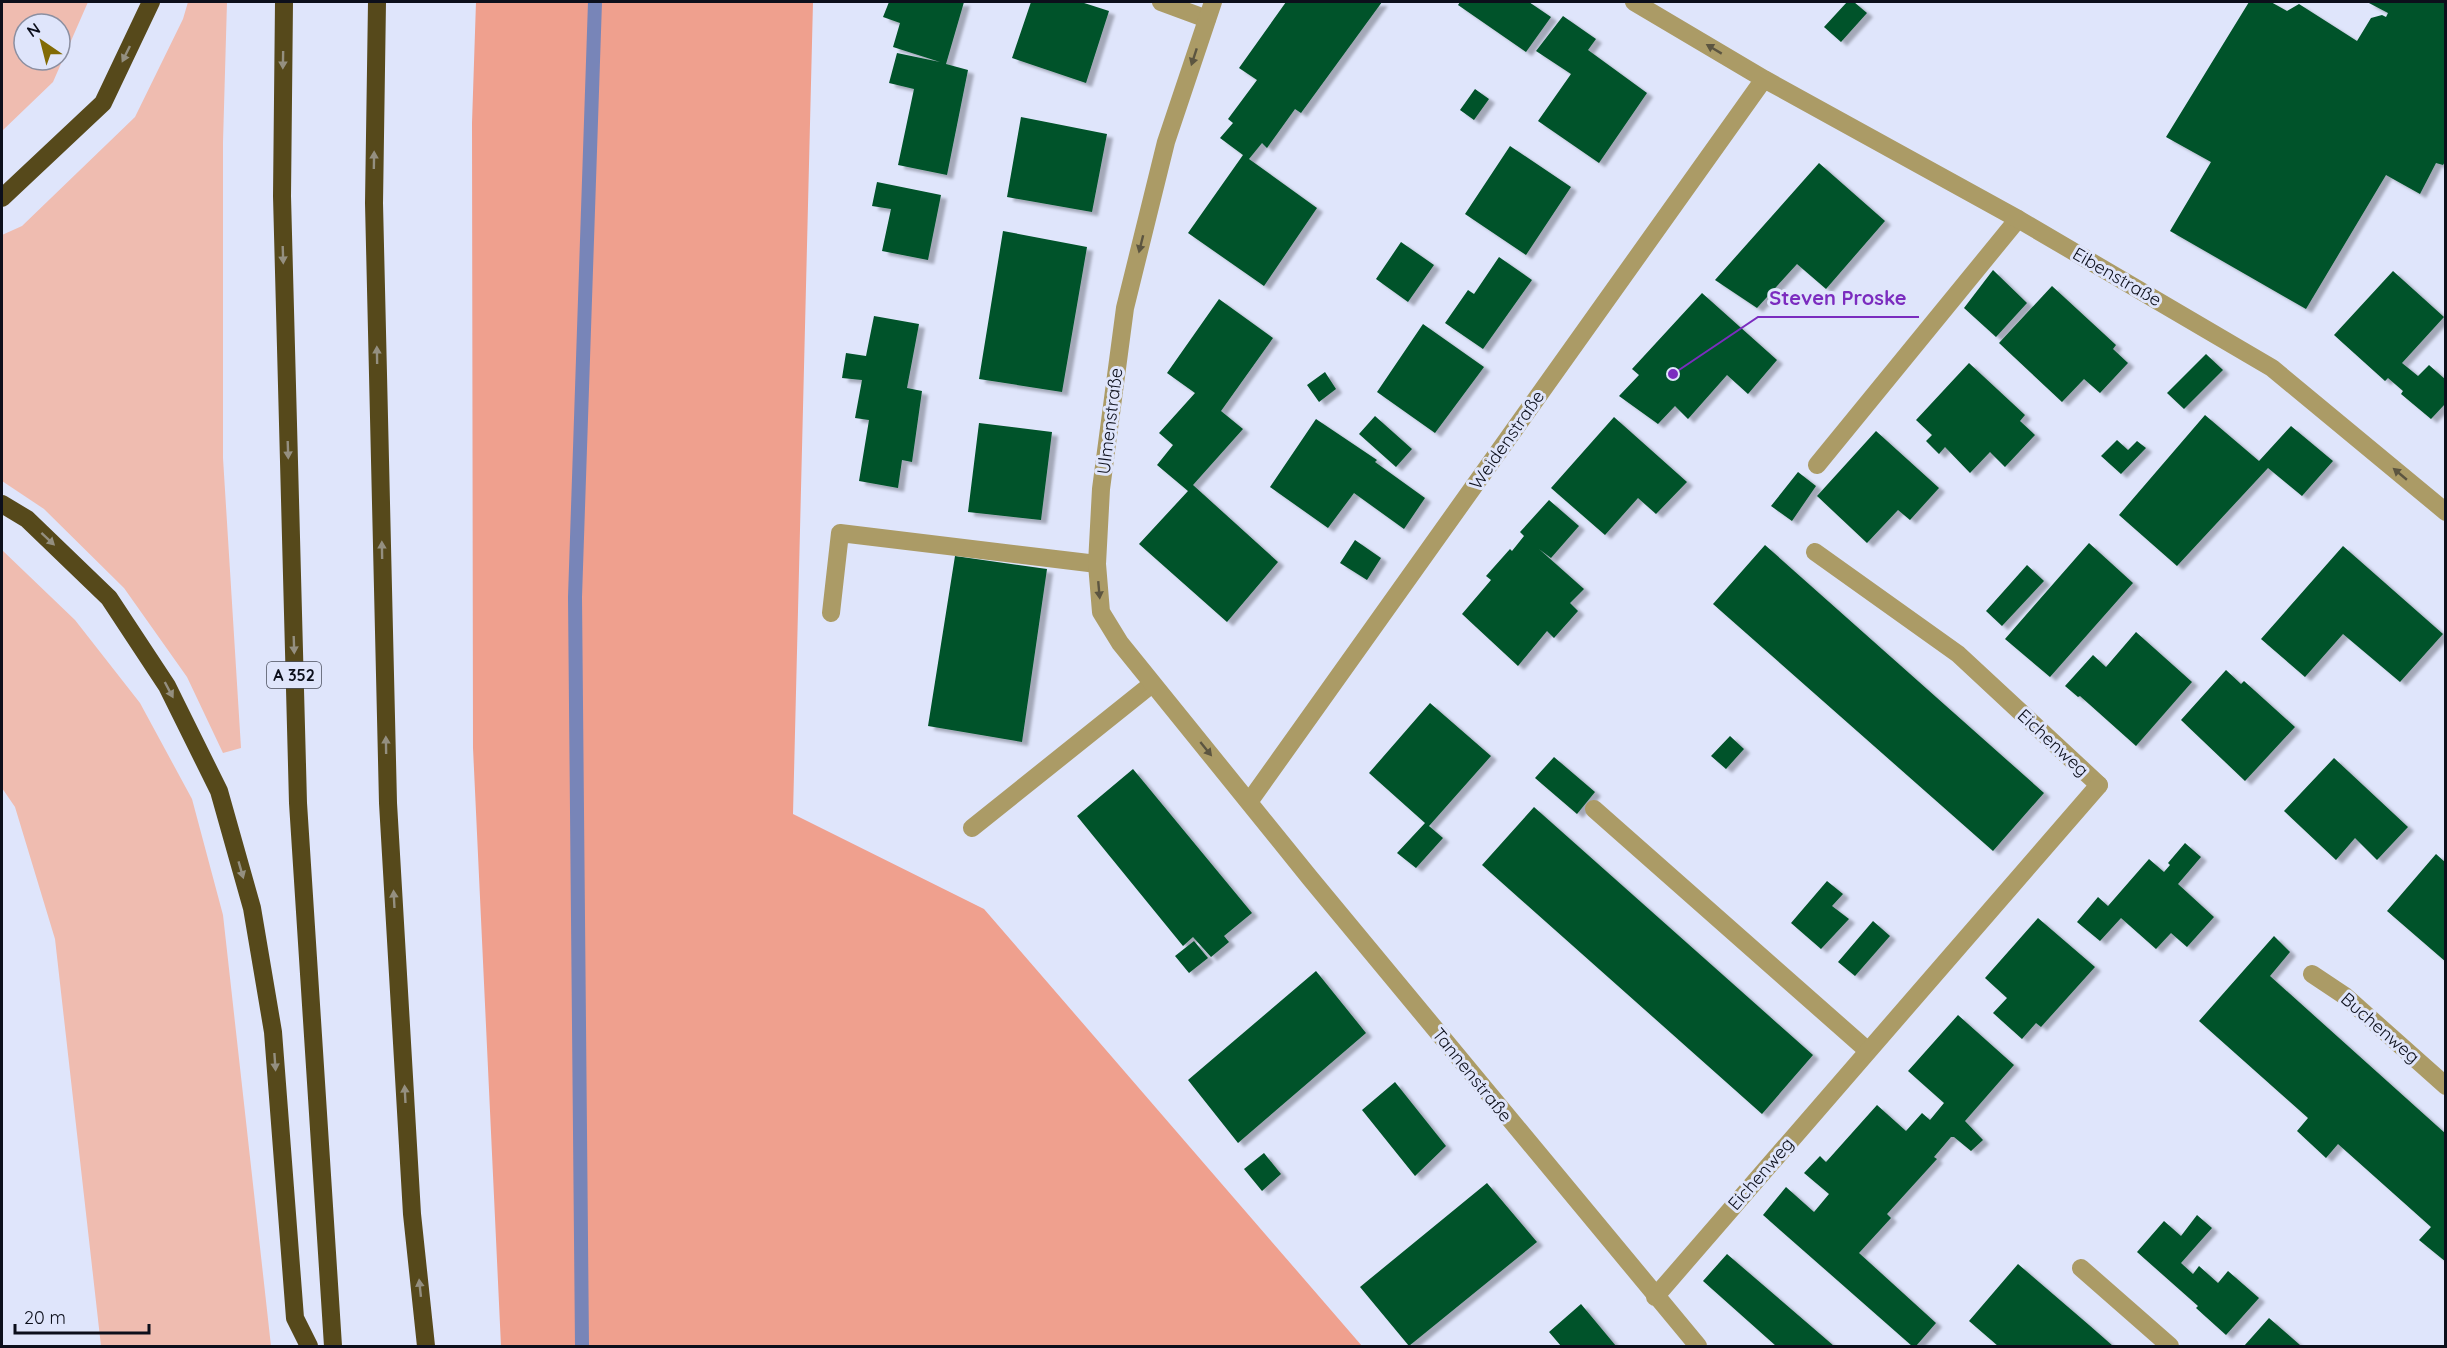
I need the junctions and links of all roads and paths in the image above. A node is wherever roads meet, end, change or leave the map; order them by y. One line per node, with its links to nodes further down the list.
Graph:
1 (151, 2): 9 (highway, one-way to 9)
2 (284, 2): 27 (highway, A 352, one-way to 27)
3 (377, 2): 28 (highway, one-way to 3)
4 (1161, 2): 7 (street)
5 (1213, 2): 7 (street, Ulmenstraße)
6 (1634, 2): 8 (street, one-way to 6)
7 (1207, 20): 15 (street, Ulmenstraße, one-way to 15)
8 (1764, 79): 10 (street, Eibenstraße); 18 (street, Weidenstraße)
9 (2, 198)
10 (2018, 219): 11 (street); 13 (street, Eibenstraße, one-way to 10)
11 (1817, 465)
12 (2, 504): 26 (highway, one-way to 26)
13 (2445, 512)
14 (1815, 552): 22 (street, Eichenweg)
15 (1097, 564): 16 (street); 17 (street, Ulmenstraße, one-way to 17)
16 (831, 613)
17 (1152, 684): 18 (street, Ulmenstraße, one-way to 18); 20 (street)
18 (1249, 802): 25 (street, Tannenstraße)
19 (1594, 809): 22 (street)
20 (972, 828)
21 (2312, 974): 23 (street, Buchenweg)
22 (1867, 1050): 25 (street, Eichenweg)
23 (2445, 1086)
24 (2081, 1268): 30 (street)
25 (1655, 1297): 29 (street, Tannenstraße)
26 (309, 1347)
27 (333, 1347)
28 (426, 1347)
29 (1698, 1347)
30 (2170, 1347)

